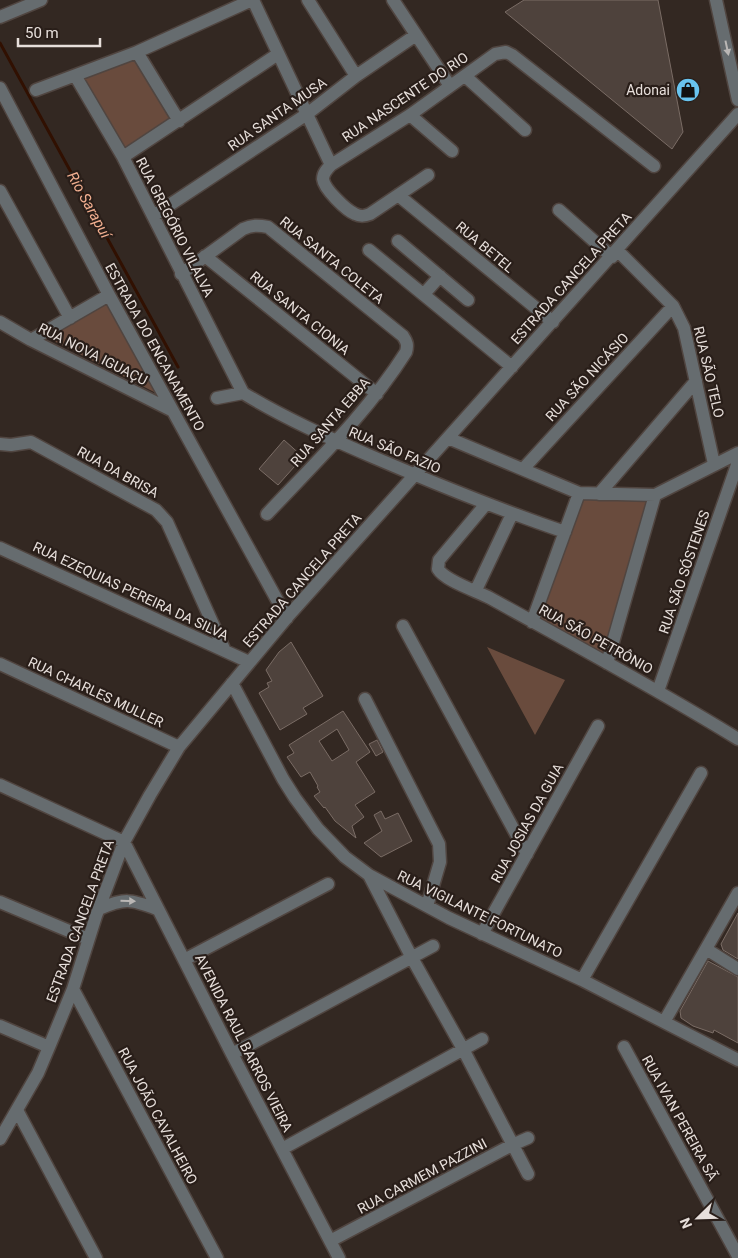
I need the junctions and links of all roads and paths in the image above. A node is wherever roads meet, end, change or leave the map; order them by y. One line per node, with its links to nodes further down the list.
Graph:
1 (41, 0): 6 (street)
2 (253, 0): 8 (street); 9 (street)
3 (308, 0): 11 (street)
4 (393, 0): 7 (street)
5 (716, 0): 16 (street, one-way to 16)
6 (0, 17)
7 (416, 35): 11 (street, RUA SANTA MUSA); 13 (street)
8 (137, 52): 10 (street); 20 (street)
9 (278, 54): 17 (street); 20 (street)
10 (76, 76): 15 (street); 23 (street, RUA GREGÓRIO VILALVA)
11 (356, 76): 17 (street, RUA SANTA MUSA)
12 (465, 76): 13 (street, RUA NASCENTE DO RIO); 21 (street); 25 (street, RUA NASCENTE DO RIO)
13 (450, 86): 19 (street, RUA NASCENTE DO RIO)
14 (0, 88): 38 (street, ESTRADA DO ENCANAMENTO)
15 (36, 90)
16 (738, 100)
17 (306, 114): 24 (street); 30 (street, RUA SANTA MUSA)
18 (738, 114): 33 (street, ESTRADA CANCELA PRETA)
19 (410, 115): 22 (street); 24 (street, RUA NASCENTE DO RIO)
20 (179, 122): 23 (street)
21 (525, 130)
22 (452, 151)
23 (123, 157): 30 (street, RUA GREGÓRIO VILALVA)
24 (331, 165): 28 (street)
25 (654, 166)
26 (428, 175): 28 (street)
27 (0, 191): 41 (street)
28 (398, 195): 43 (street, RUA BETEL)
29 (559, 210): 33 (street, RUA SÃO TELO)
30 (153, 216): 35 (street, RUA GREGÓRIO VILALVA)
31 (398, 241): 36 (street)
32 (368, 250): 37 (street)
33 (614, 254): 40 (street, RUA SÃO TELO); 43 (street, ESTRADA CANCELA PRETA)
34 (205, 256): 35 (street, RUA SANTA COLETA); 45 (street, RUA SANTA COLETA); 49 (street, RUA SANTA CIONIA)
35 (181, 274): 48 (street, RUA GREGÓRIO VILALVA)
36 (440, 276): 37 (street); 39 (street)
37 (424, 294): 46 (street)
38 (109, 295): 41 (street); 51 (street, ESTRADA DO ENCANAMENTO)
39 (468, 300)
40 (673, 306): 47 (street, RUA SÃO TELO); 58 (street, RUA SÃO NICÁSIO)
41 (70, 318): 44 (street)
42 (0, 322): 44 (street, RUA NOVA IGUAÇU)
43 (553, 322): 46 (street, ESTRADA CANCELA PRETA)
44 (30, 340): 51 (street, RUA NOVA IGUAÇU)
45 (408, 345): 49 (street, RUA SANTA EBBA)
46 (512, 366): 52 (street, ESTRADA CANCELA PRETA)
47 (696, 381): 57 (street, RUA SÃO TELO); 61 (street)
48 (242, 392): 50 (street); 53 (street, RUA SÃO FAZIO)
49 (377, 394): 53 (street, RUA SANTA EBBA)
50 (217, 398)
51 (173, 411): 69 (street, ESTRADA DO ENCANAMENTO)
52 (448, 438): 58 (street); 59 (street, ESTRADA CANCELA PRETA)
53 (336, 441): 59 (street, RUA SÃO FAZIO); 64 (street, RUA SANTA EBBA)
54 (0, 444): 72 (street, RUA DA BRISA)
55 (738, 453): 57 (street)
56 (738, 462): 77 (street, RUA SÃO SÓSTENES)
57 (714, 464): 62 (street)
58 (523, 469): 60 (street)
59 (415, 475): 63 (street, RUA SÃO FAZIO); 69 (street, ESTRADA CANCELA PRETA)
60 (579, 493): 61 (street); 66 (street)
61 (599, 494): 62 (street)
62 (655, 495): 74 (street)
63 (486, 504): 65 (street, RUA SÃO FAZIO); 68 (street, RUA SÃO PETRÔNIO)
64 (267, 514)
65 (512, 514): 66 (street, RUA SÃO FAZIO); 68 (street)
66 (565, 532): 70 (street)
67 (0, 548): 72 (street, RUA EZEQUIAS PEREIRA DA SILVA)
68 (476, 590): 70 (street, RUA SÃO PETRÔNIO)
69 (287, 618): 73 (street, ESTRADA CANCELA PRETA)
70 (532, 622): 74 (street, RUA SÃO PETRÔNIO)
71 (403, 626): 85 (street)
72 (226, 651): 73 (street, RUA EZEQUIAS PEREIRA DA SILVA)
73 (250, 662): 76 (street, ESTRADA CANCELA PRETA)
74 (607, 663): 77 (street, RUA SÃO PETRÔNIO)
75 (0, 664): 81 (street, RUA CHARLES MULLER)
76 (232, 683): 81 (street, ESTRADA CANCELA PRETA); 86 (street, RUA VIGILANTE FORTUNATO)
77 (658, 691): 80 (street, RUA SÃO PETRÔNIO)
78 (365, 699): 90 (street)
79 (598, 726): 85 (street, RUA JOSIAS DA GUIA)
80 (738, 739)
81 (179, 746): 84 (street, ESTRADA CANCELA PRETA)
82 (701, 773): 100 (street)
83 (0, 785): 84 (street)
84 (124, 842): 91 (street, ESTRADA CANCELA PRETA); 92 (street, AVENIDA RAUL BARROS VIEIRA)
85 (527, 854): 93 (street, RUA JOSIAS DA GUIA)
86 (369, 875): 90 (street, RUA VIGILANTE FORTUNATO); 97 (street)
87 (328, 884): 98 (street)
88 (738, 893): 96 (street)
89 (0, 902): 94 (street)
90 (427, 906): 93 (street, RUA VIGILANTE FORTUNATO)
91 (99, 909): 92 (street, one-way to 92); 94 (street, ESTRADA CANCELA PRETA)
92 (157, 909): 98 (street, AVENIDA RAUL BARROS VIEIRA)
93 (482, 934): 100 (street, RUA VIGILANTE FORTUNATO)
94 (88, 939): 101 (street, ESTRADA CANCELA PRETA)
95 (433, 946): 97 (street)
96 (706, 949): 99 (street); 102 (street)
97 (412, 958): 107 (street); 108 (street)
98 (184, 960): 108 (street, AVENIDA RAUL BARROS VIEIRA)
99 (738, 969)
100 (582, 980): 102 (street, RUA VIGILANTE FORTUNATO)
101 (72, 989): 106 (street, ESTRADA CANCELA PRETA); 119 (street, RUA JOÃO CAVALHEIRO)
102 (664, 1022): 109 (street, RUA VIGILANTE FORTUNATO)
103 (0, 1026): 106 (street)
104 (482, 1039): 107 (street)
105 (624, 1047): 117 (street, RUA IVAN PEREIRA SÃ)
106 (49, 1048): 110 (street, ESTRADA CANCELA PRETA)
107 (463, 1049): 113 (street); 114 (street)
108 (232, 1054): 114 (street, AVENIDA RAUL BARROS VIEIRA)
109 (738, 1060)
110 (17, 1110): 112 (street, ESTRADA CANCELA PRETA); 118 (street)
111 (528, 1138): 113 (street, RUA CARMEM PAZZINI)
112 (0, 1139)
113 (512, 1145): 115 (street); 116 (street, RUA CARMEM PAZZINI)
114 (282, 1149): 116 (street, AVENIDA RAUL BARROS VIEIRA)
115 (528, 1174)
116 (330, 1241): 120 (street, AVENIDA RAUL BARROS VIEIRA)
117 (738, 1256)
118 (96, 1258)
119 (217, 1258)
120 (339, 1258)

